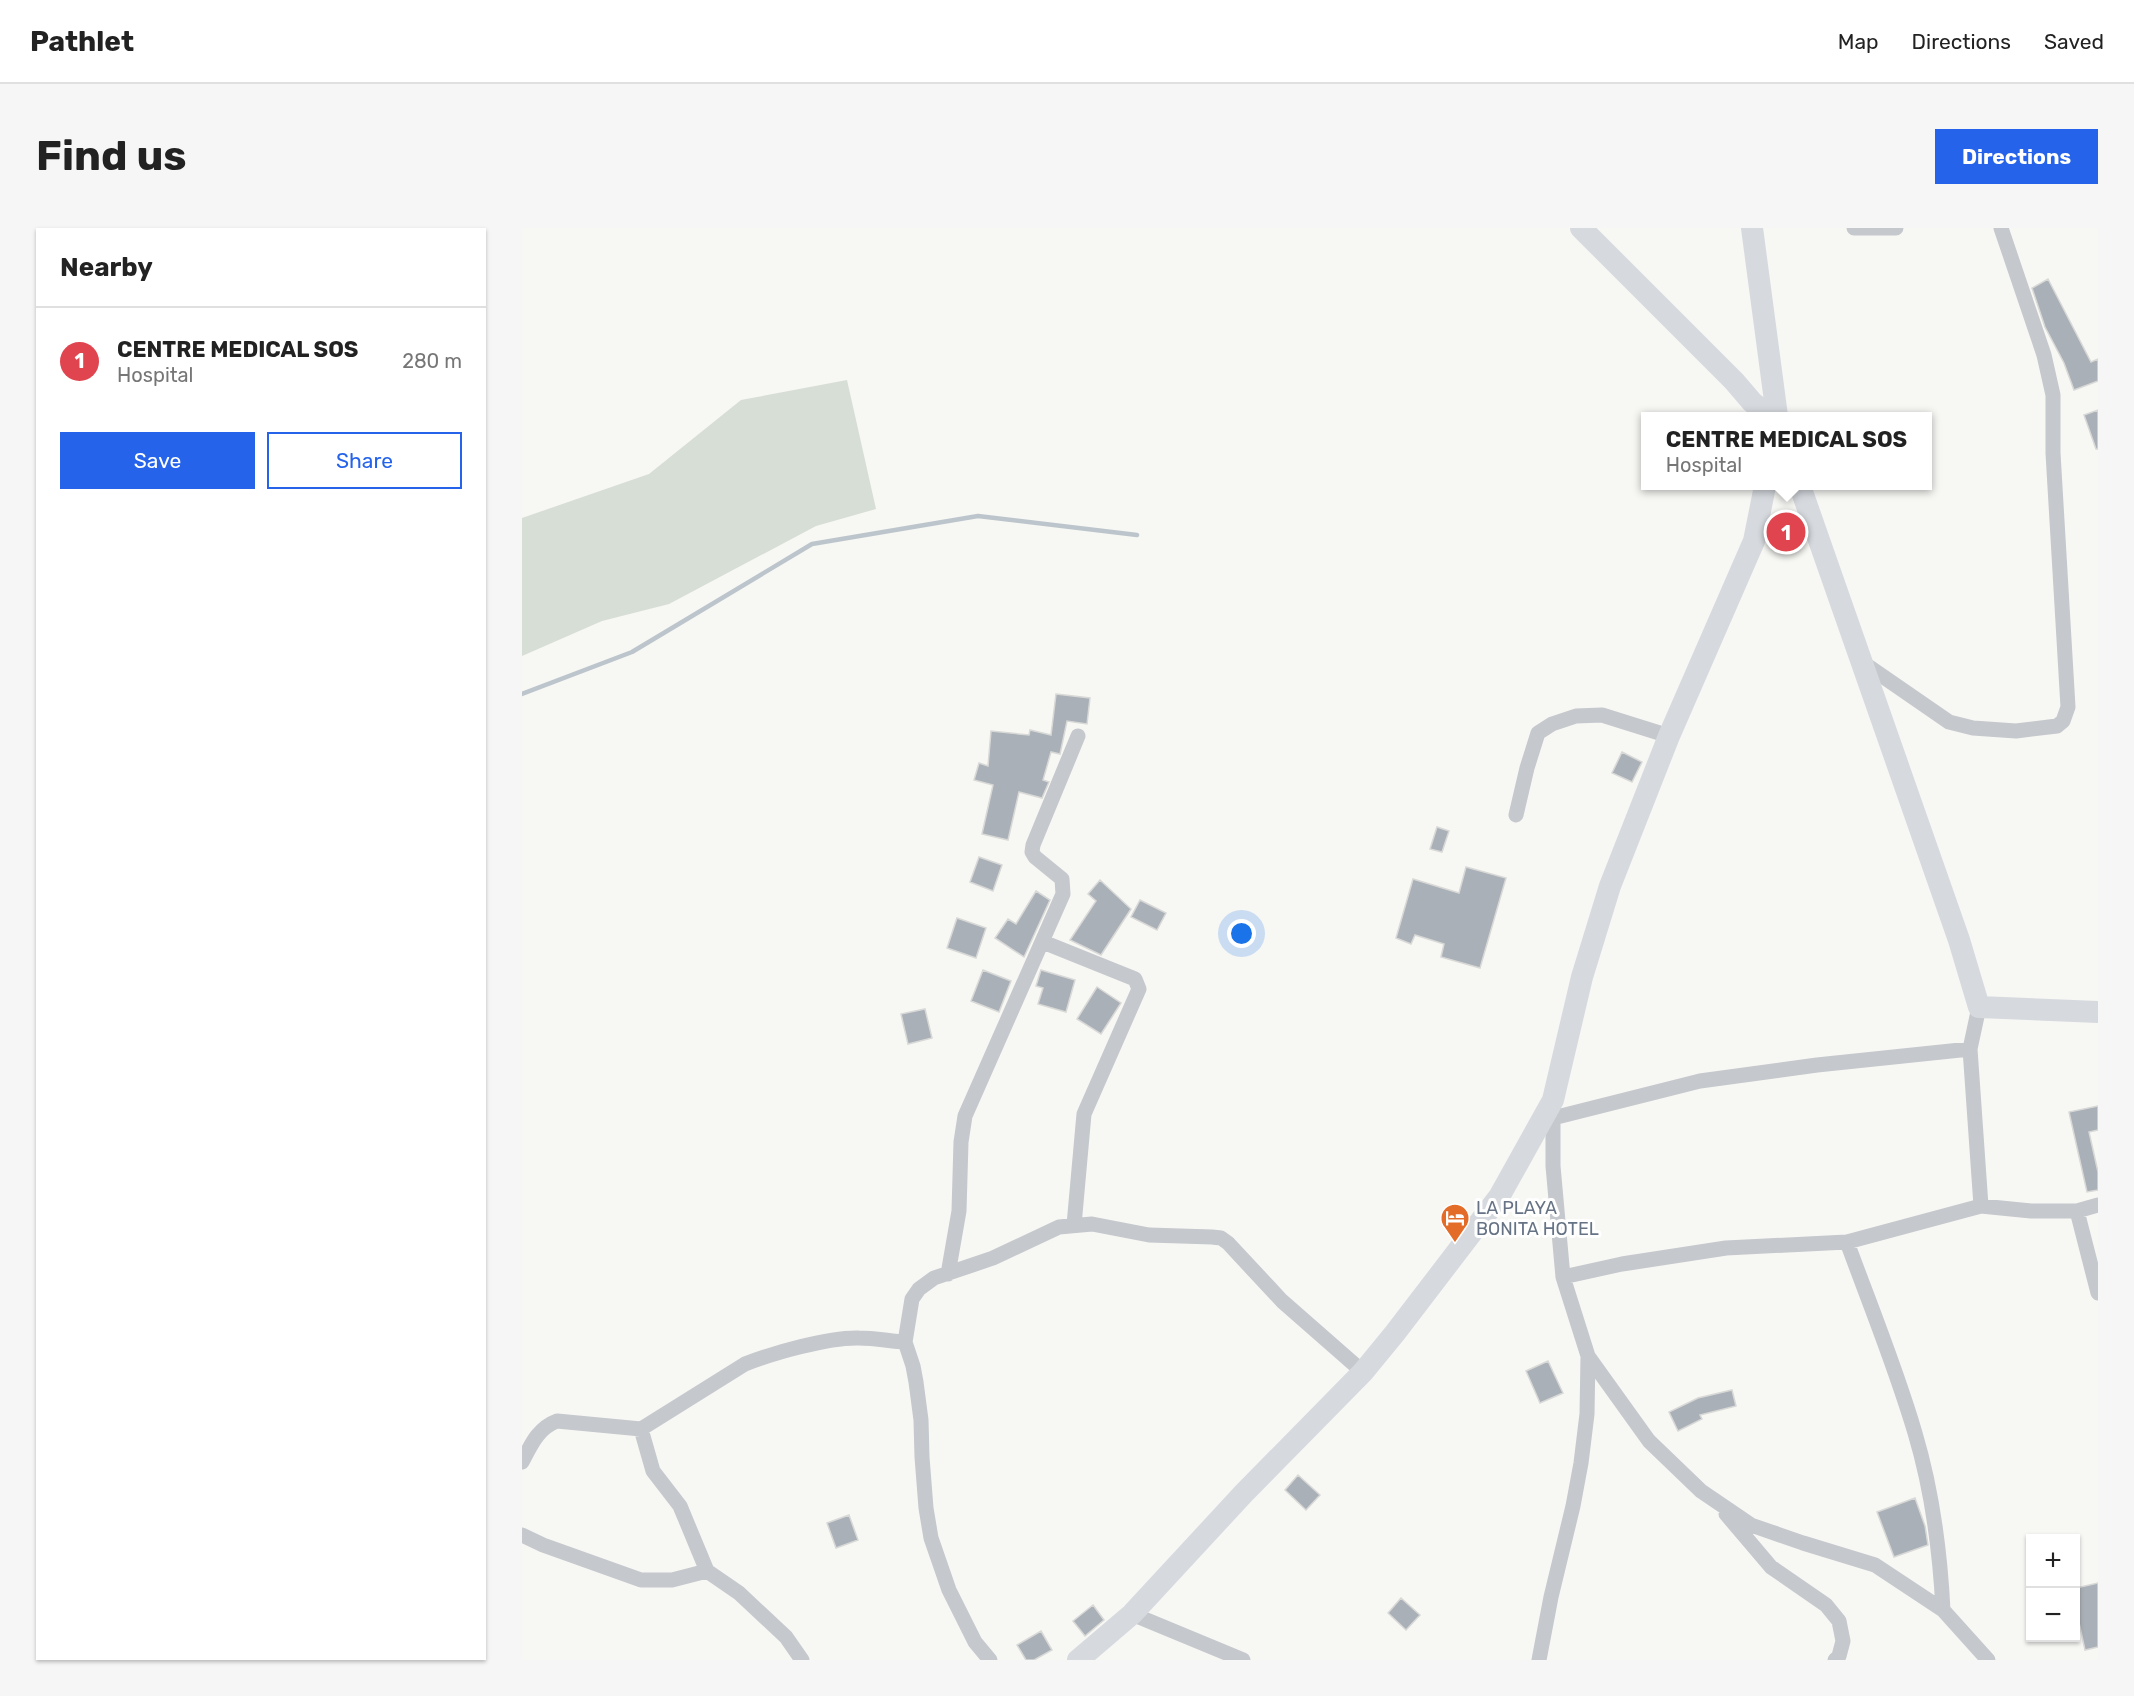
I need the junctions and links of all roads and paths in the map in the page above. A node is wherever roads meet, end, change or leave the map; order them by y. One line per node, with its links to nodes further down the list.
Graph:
1 (1581, 228): 6 (street)
2 (1752, 228): 7 (street)
3 (1854, 228): 4 (street)
4 (1896, 228)
5 (2001, 228): 10 (street)
6 (1763, 412)
7 (1776, 412)
8 (1764, 490): 12 (street)
9 (1801, 490): 10 (street)
10 (1861, 662): 15 (street)
11 (1078, 736): 14 (street)
12 (1669, 736): 13 (street); 18 (street)
13 (1516, 815)
14 (1043, 942): 22 (street); 24 (street)
15 (1978, 1007): 16 (street); 17 (street)
16 (2098, 1012)
17 (1970, 1048): 18 (street); 20 (street)
18 (1553, 1109): 25 (street); 29 (street)
19 (2098, 1205): 21 (street)
20 (1981, 1206): 21 (street); 23 (street)
21 (2077, 1211): 26 (street)
22 (1074, 1225): 24 (street); 29 (street)
23 (1847, 1242): 25 (street); 35 (street)
24 (948, 1274): 27 (street)
25 (1563, 1277): 28 (street)
26 (2098, 1293)
27 (905, 1342): 30 (street); 39 (street)
28 (1588, 1356): 32 (street); 37 (street)
29 (1363, 1372): 36 (street)
30 (641, 1429): 31 (street); 34 (street)
31 (522, 1462)
32 (1713, 1499): 35 (street); 42 (street)
33 (522, 1535): 34 (street)
34 (707, 1570): 38 (street)
35 (1943, 1610): 43 (street)
36 (1132, 1614): 40 (street); 41 (street)
37 (1538, 1659)
38 (802, 1660)
39 (990, 1660)
40 (1078, 1660)
41 (1243, 1660)
42 (1835, 1660)
43 (1988, 1660)

